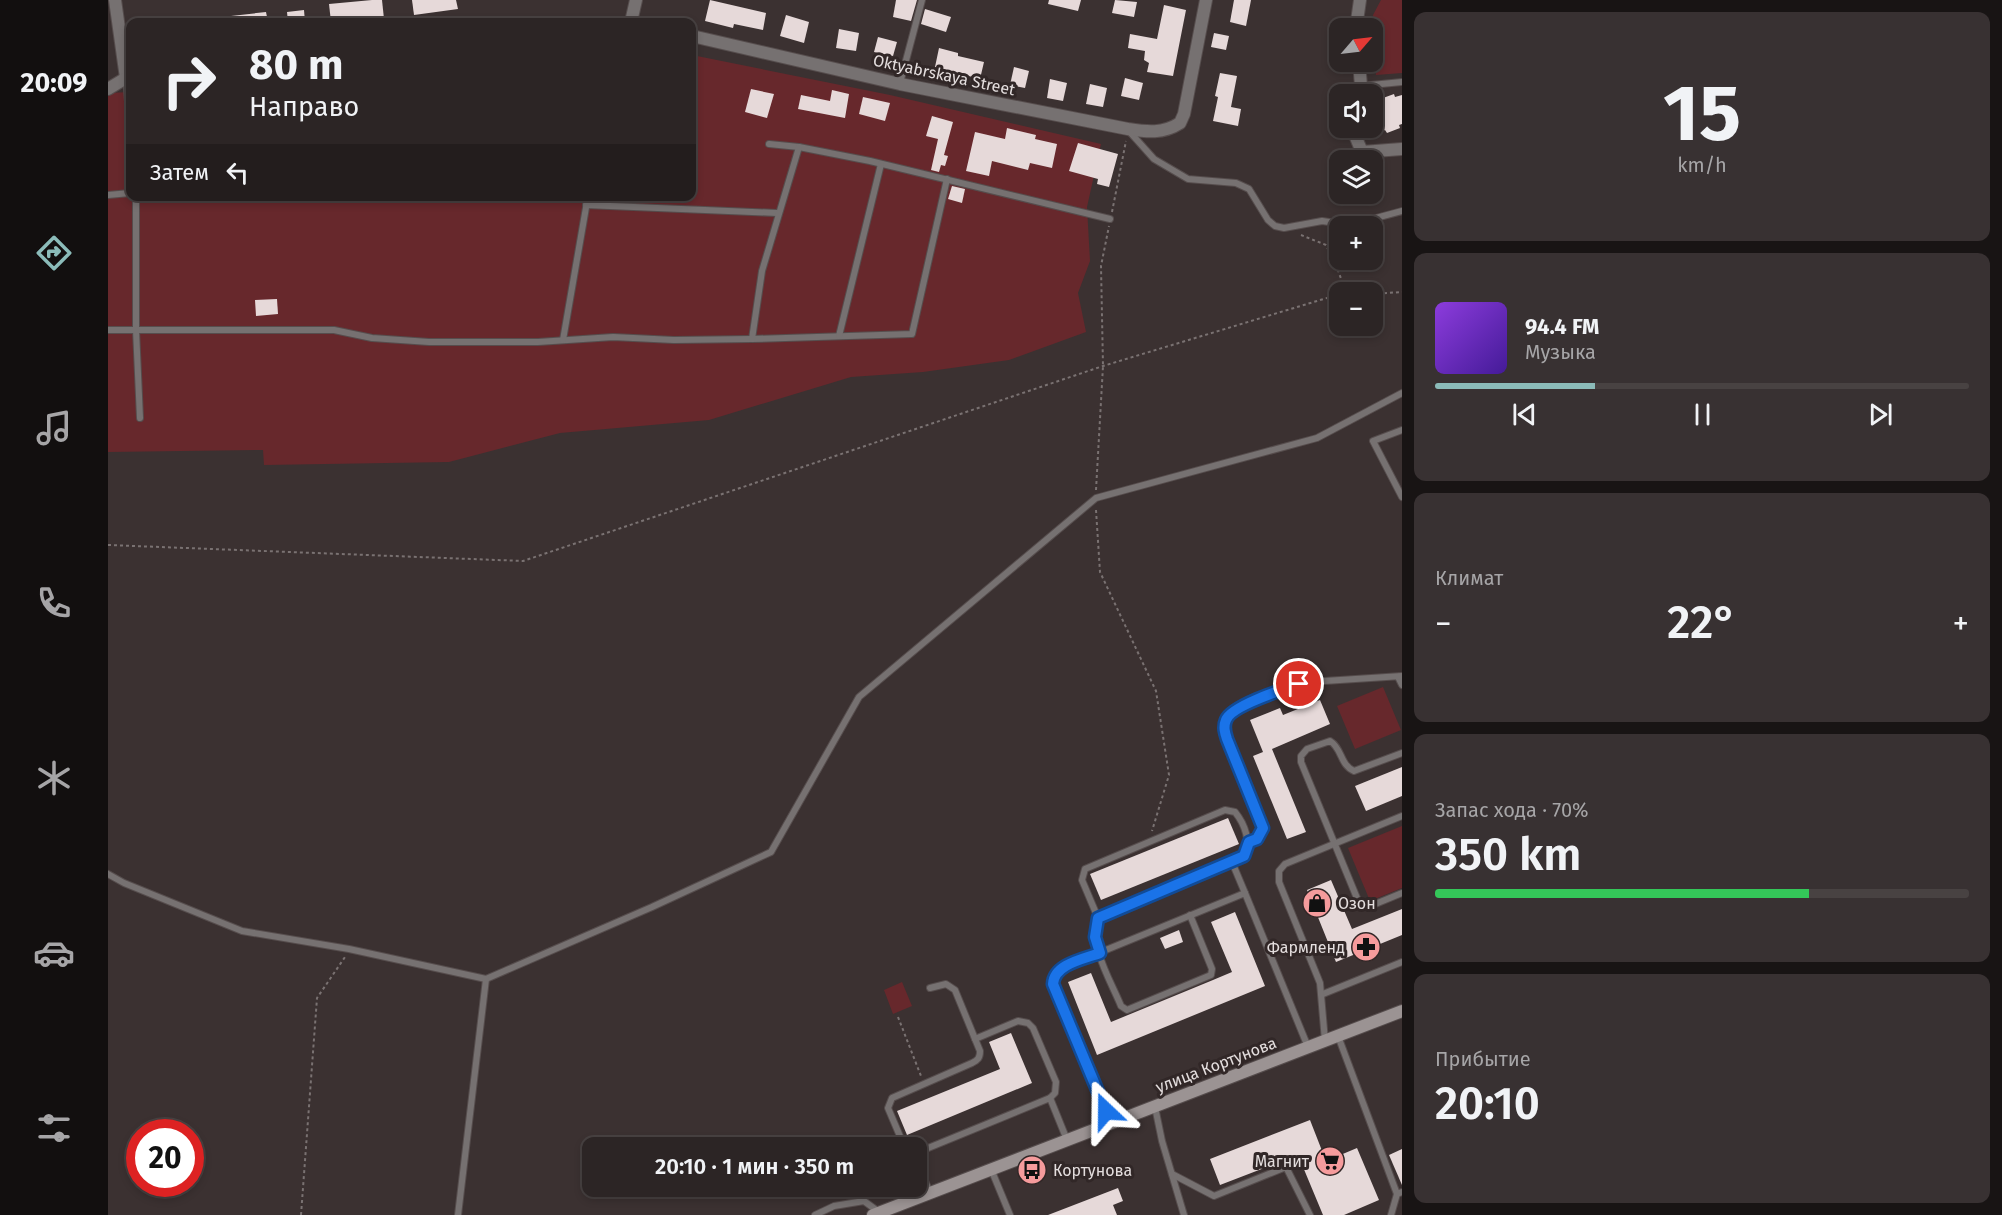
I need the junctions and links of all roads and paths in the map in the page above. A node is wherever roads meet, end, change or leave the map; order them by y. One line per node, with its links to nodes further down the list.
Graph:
1 (115, 0): 9 (street)
2 (636, 0): 6 (street)
3 (922, 0): 12 (lane)
4 (1360, 0): 7 (street)
5 (1203, 1): 15 (street, Oktyabrskaya Street)
6 (632, 18)
7 (1357, 18)
8 (696, 37): 12 (street, Oktyabrskaya Street)
9 (126, 66)
10 (126, 79): 14 (street)
11 (1402, 82): 13 (lane)
12 (900, 84): 15 (street, Oktyabrskaya Street)
13 (1383, 85)
14 (108, 89)
15 (1128, 129): 30 (lane)
16 (1356, 138): 19 (street)
17 (770, 144): 18 (lane)
18 (799, 147): 20 (lane); 28 (lane)
19 (1402, 148)
20 (881, 164): 21 (lane); 37 (lane)
21 (947, 179): 29 (lane); 37 (lane)
22 (126, 193): 23 (lane)
23 (108, 195)
24 (136, 201): 36 (lane)
25 (587, 201): 26 (lane)
26 (586, 205): 28 (lane); 39 (lane)
27 (1402, 211): 30 (lane)
28 (777, 213): 38 (lane)
29 (1110, 219)
30 (1284, 228): 31 (path)
31 (1342, 282)
32 (1402, 292): 33 (path)
33 (1383, 293)
34 (1329, 297): 44 (path)
35 (108, 330): 36 (lane)
36 (136, 330): 39 (lane); 41 (lane)
37 (839, 336): 38 (lane)
38 (752, 339): 39 (lane)
39 (563, 340)
40 (1402, 393): 60 (lane)
41 (140, 418)
42 (1402, 430): 43 (lane)
43 (1402, 497)
44 (108, 544)
45 (1400, 677): 46 (lane); 49 (lane)
46 (1402, 685)
47 (1402, 753): 50 (lane)
48 (1402, 816): 50 (lane)
49 (1249, 842): 51 (lane); 56 (lane)
50 (1335, 844): 54 (lane); 62 (lane)
51 (1232, 862): 53 (lane); 56 (lane)
52 (108, 874): 57 (lane)
53 (1245, 893): 55 (lane); 68 (lane)
54 (1402, 893)
55 (1190, 915): 58 (lane); 58 (lane)
56 (1098, 918): 58 (lane)
57 (350, 950): 60 (lane); 82 (path)
58 (1100, 953): 72 (lane)
59 (1402, 962): 62 (lane)
60 (486, 979): 83 (lane)
61 (930, 988): 66 (lane)
62 (1323, 994): 67 (lane)
63 (1402, 1011): 65 (main road, улица Кортунова)
64 (898, 1017): 69 (path)
65 (1338, 1036): 67 (main road, улица Кортунова); 80 (lane)
66 (975, 1039): 69 (lane); 70 (lane)
67 (1325, 1041): 68 (main road, улица Кортунова)
68 (1308, 1047): 71 (main road, улица Кортунова)
69 (924, 1083): 73 (lane)
70 (1050, 1098): 74 (lane); 75 (lane)
71 (1155, 1106): 72 (main road, улица Кортунова); 77 (lane)
72 (1111, 1123): 74 (main road, улица Кортунова)
73 (900, 1137)
74 (1067, 1140): 76 (main road, улица Кортунова)
75 (927, 1148)
76 (991, 1169): 79 (main road, улица Кортунова); 85 (lane)
77 (1172, 1174): 86 (lane); 87 (lane)
78 (927, 1186): 79 (lane)
79 (930, 1193): 81 (main road, улица Кортунова)
80 (1400, 1193): 88 (lane)
81 (876, 1214): 84 (lane)
82 (301, 1215)
83 (458, 1215)
84 (815, 1215)
85 (1010, 1215)
86 (1184, 1215)
87 (1310, 1215)
88 (1391, 1215)

